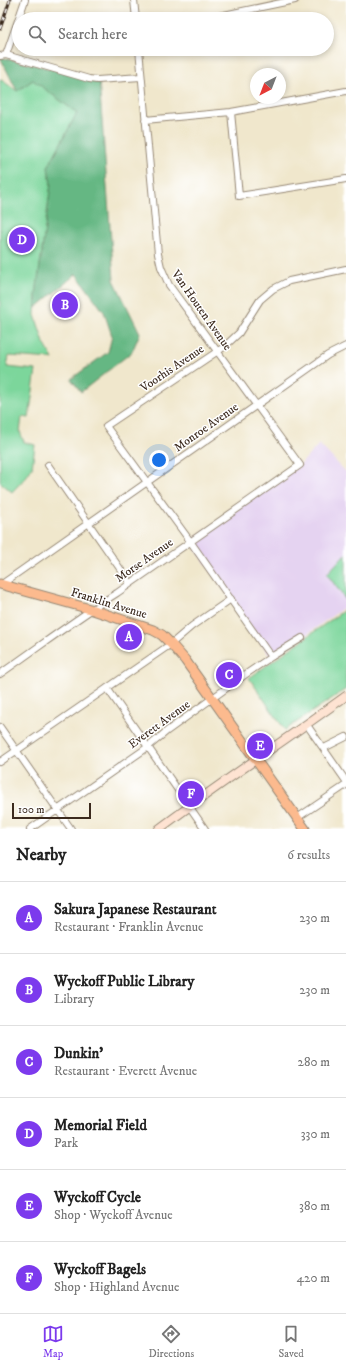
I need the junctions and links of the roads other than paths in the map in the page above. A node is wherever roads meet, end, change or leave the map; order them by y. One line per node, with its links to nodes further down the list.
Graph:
1 (25, 0): 4 (street)
2 (134, 0): 5 (street)
3 (295, 0): 6 (street)
4 (20, 12)
5 (135, 12)
6 (238, 12)
7 (12, 32): 8 (street)
8 (3, 55): 10 (street)
9 (140, 56): 10 (street, Van Houten Avenue)
10 (141, 77): 13 (street, Van Houten Avenue)
11 (346, 91): 12 (street)
12 (231, 112): 13 (street); 14 (street)
13 (145, 120): 17 (street, Van Houten Avenue)
14 (346, 179)
15 (346, 269): 17 (street, Voorhis Avenue)
16 (346, 346): 18 (street, Monroe Avenue)
17 (217, 351): 18 (street, Van Houten Avenue); 21 (street, Voorhis Avenue)
18 (256, 405): 19 (street, Van Houten Avenue); 21 (street, Monroe Avenue)
19 (300, 464): 23 (street, Morse Avenue)
20 (48, 465): 22 (street)
21 (147, 482): 22 (street, Monroe Avenue); 23 (street)
22 (89, 523): 24 (street); 25 (street, Monroe Avenue)
23 (190, 541): 24 (street, Morse Avenue); 26 (street)
24 (130, 583): 27 (street, Morse Avenue)
25 (1, 584): 27 (main road, Franklin Avenue)
26 (231, 599): 29 (street); 30 (street)
27 (90, 609): 29 (main road, Franklin Avenue); 31 (street, Morse Avenue)
28 (302, 638): 30 (street, Everett Avenue)
29 (171, 644): 32 (street); 34 (main road, Franklin Avenue)
30 (271, 657): 34 (street, Everett Avenue)
31 (0, 674)
32 (107, 688): 38 (street); 40 (street)
33 (346, 696): 35 (main road)
34 (213, 699): 38 (street, Everett Avenue); 41 (main road, Franklin Avenue)
35 (307, 725): 39 (street); 41 (main road)
36 (0, 727): 40 (street)
37 (346, 737): 39 (street)
38 (148, 747): 45 (street); 46 (street, Everett Avenue)
39 (324, 748): 43 (street)
40 (16, 750): 42 (street); 46 (street)
41 (256, 759): 45 (main road); 47 (main road, Franklin Avenue)
42 (0, 762)
43 (346, 781)
44 (346, 786): 47 (street)
45 (189, 807): 50 (main road); 51 (street)
46 (57, 809): 48 (street, Everett Avenue); 49 (street)
47 (297, 818): 52 (main road, Franklin Avenue)
48 (30, 829)
49 (71, 829)
50 (159, 829)
51 (205, 829)
52 (305, 829)

